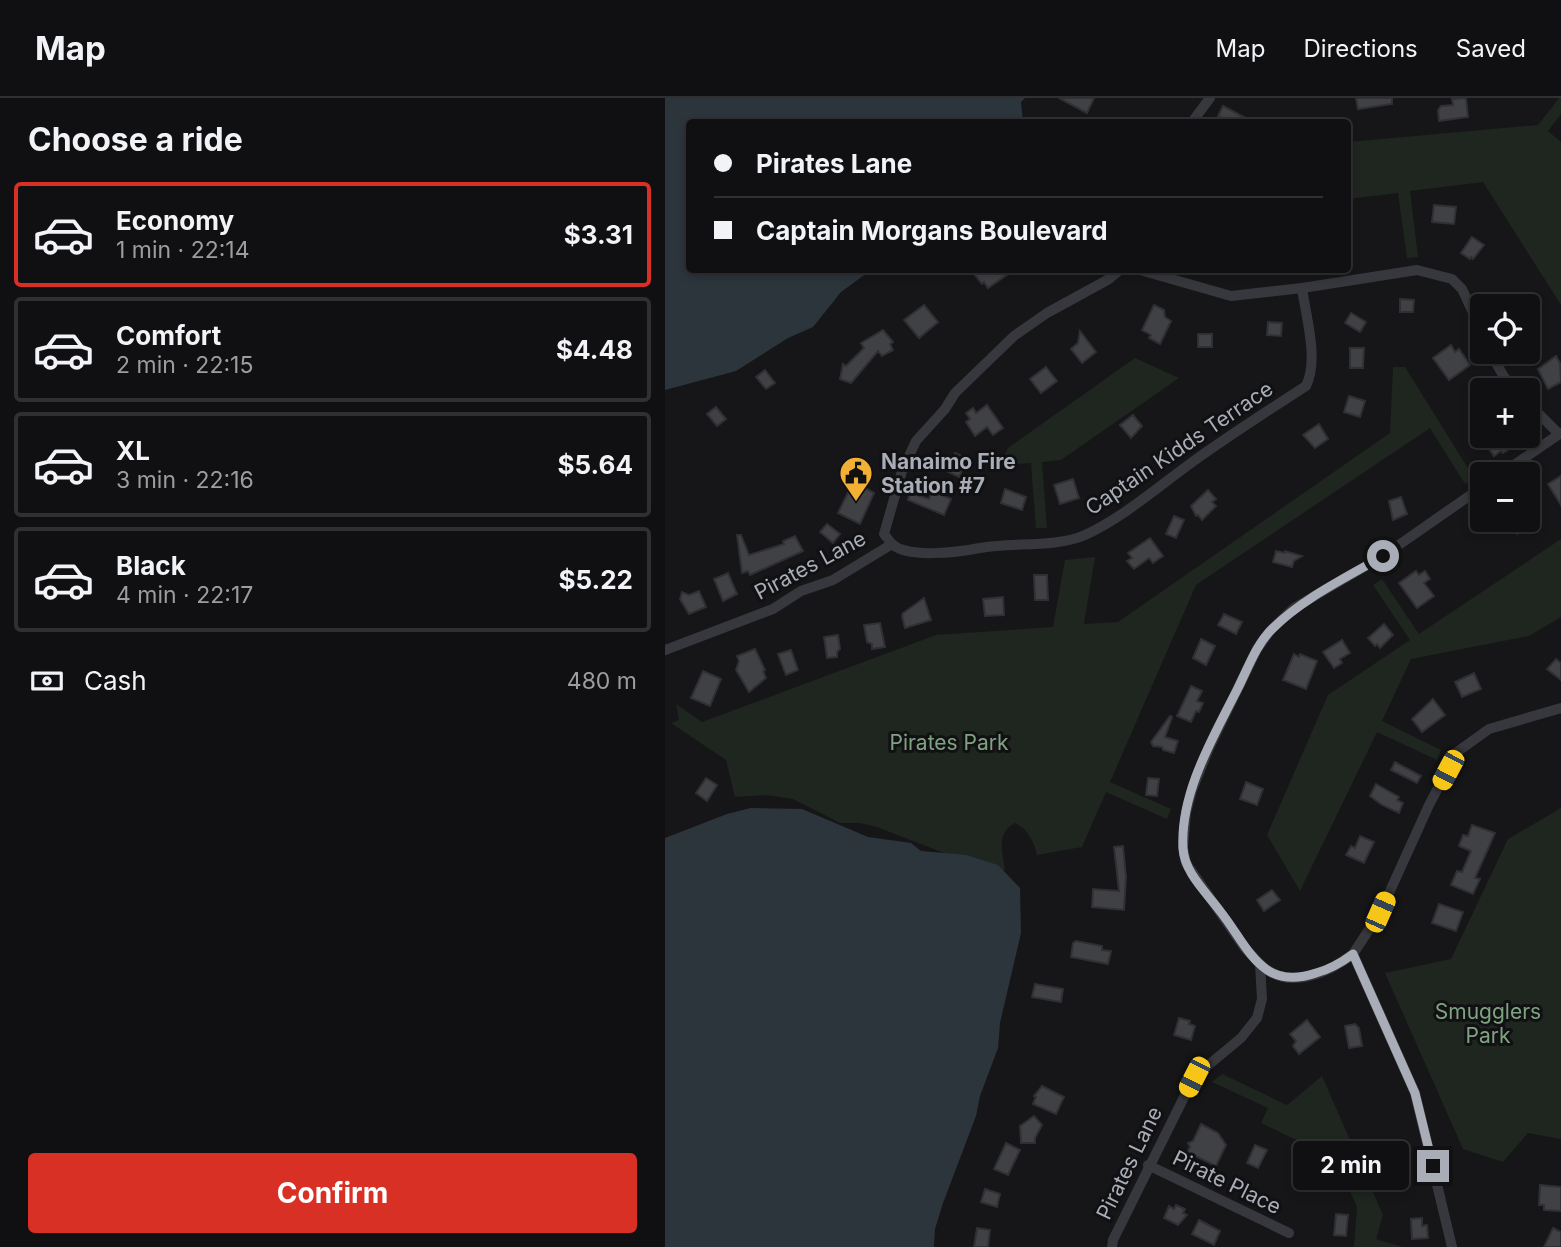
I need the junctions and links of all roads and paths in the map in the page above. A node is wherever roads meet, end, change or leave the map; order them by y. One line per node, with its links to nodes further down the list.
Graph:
1 (1210, 98): 2 (street)
2 (1194, 119)
3 (1116, 273): 11 (street, Pirates Lane)
4 (1150, 273): 5 (street)
5 (1302, 288): 6 (street); 11 (street, Captain Kidds Terrace)
6 (1470, 307)
7 (1540, 414): 8 (street)
8 (1560, 433): 9 (street)
9 (1518, 462)
10 (1470, 495): 15 (street)
11 (892, 544): 12 (street, Pirates Lane)
12 (665, 650)
13 (1561, 708): 14 (street)
14 (1353, 954): 15 (street); 19 (street)
15 (1260, 964): 16 (street, Pirates Lane)
16 (1148, 1166): 17 (street, Pirate Place); 18 (street, Pirates Lane)
17 (1289, 1233)
18 (1112, 1247)
19 (1452, 1247)

